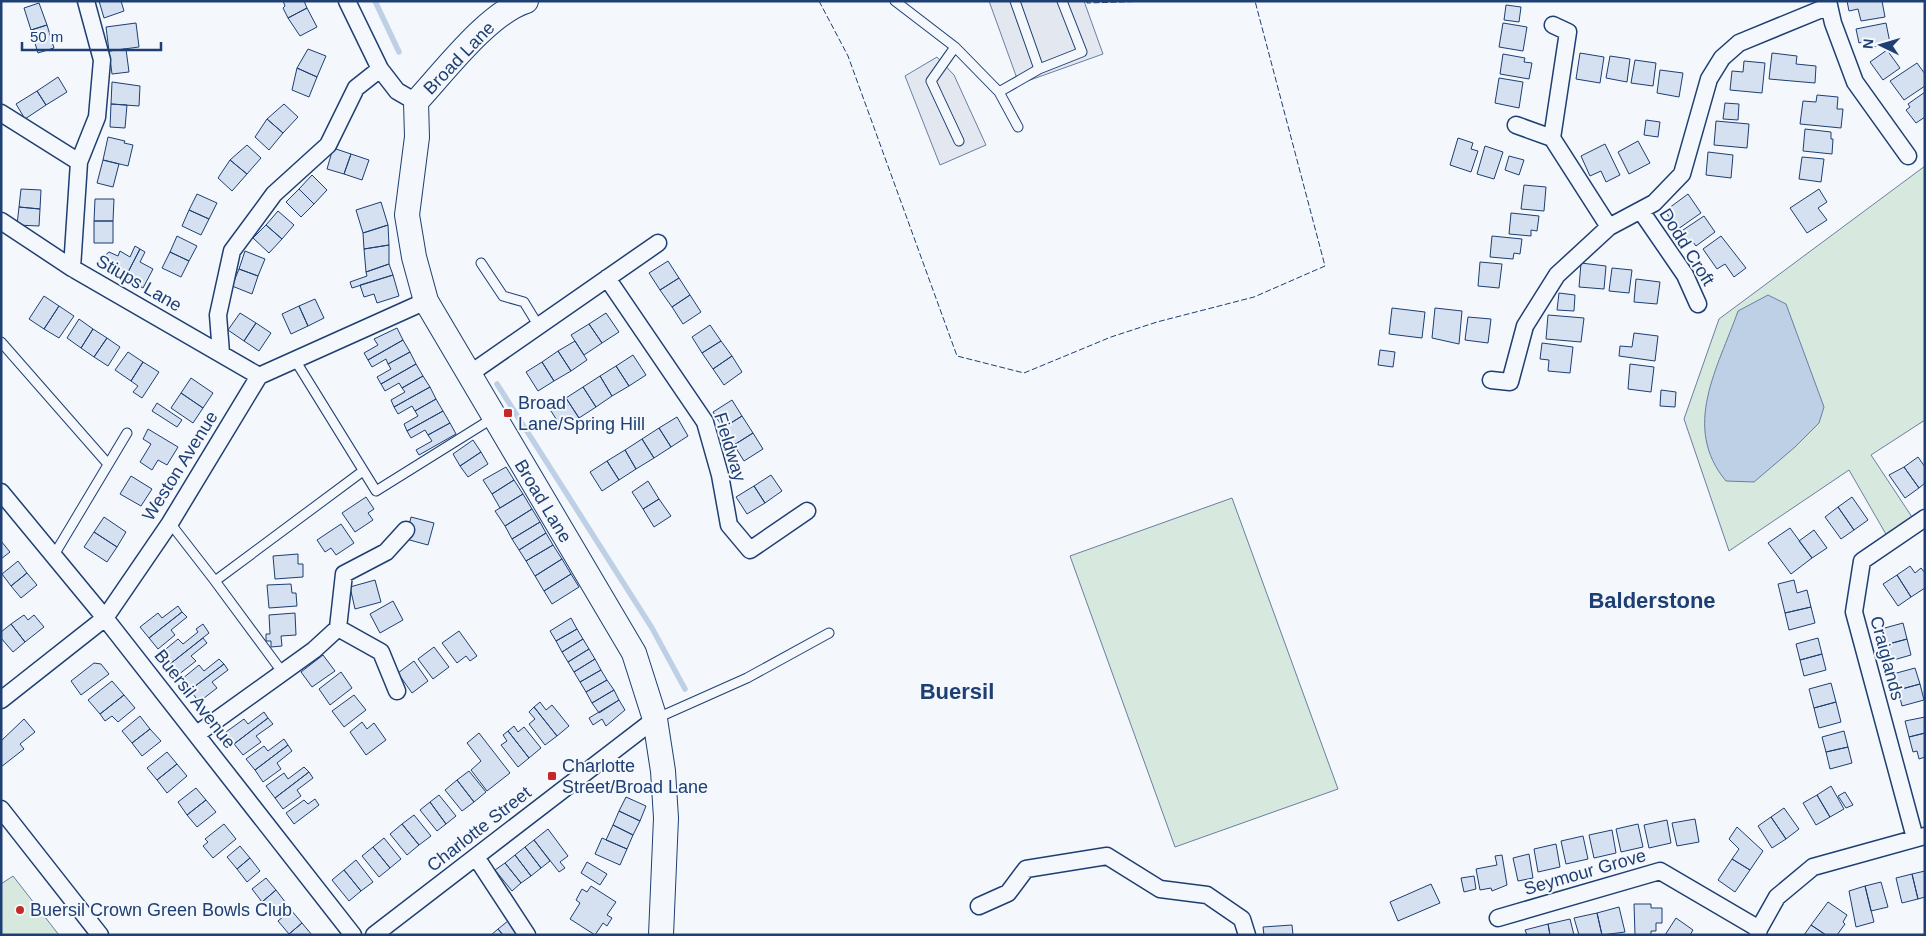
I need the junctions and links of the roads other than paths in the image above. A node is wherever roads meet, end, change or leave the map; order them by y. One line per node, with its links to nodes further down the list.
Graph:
1 (86, 1): 20 (street)
2 (347, 1): 10 (street)
3 (526, 1): 13 (main road, Broad Lane)
4 (895, 1): 9 (lane)
5 (1015, 1): 11 (lane)
6 (1062, 1): 11 (lane)
7 (1829, 4): 19 (street); 21 (street)
8 (1553, 25): 17 (street)
9 (955, 47): 12 (lane); 18 (lane)
10 (380, 69): 13 (street); 32 (street)
11 (1039, 69): 12 (lane)
12 (999, 92): 16 (lane)
13 (416, 102): 28 (main road, Broad Lane)
14 (1, 113): 20 (street)
15 (1516, 125): 17 (street)
16 (1018, 127)
17 (1552, 138): 23 (street)
18 (959, 141)
19 (1908, 156)
20 (79, 162): 26 (street)
21 (1641, 211): 23 (street); 29 (street, Dodd Croft)
22 (1, 221): 26 (street, Stiups Lane)
23 (1609, 227): 36 (street)
24 (658, 243): 27 (street)
25 (482, 263): 30 (lane)
26 (72, 268): 32 (street, Stiups Lane)
27 (607, 278): 30 (street); 42 (street, Fieldway)
28 (426, 301): 33 (street); 34 (main road, Broad Lane)
29 (1698, 304)
30 (538, 325): 34 (street)
31 (1, 342): 39 (lane)
32 (221, 353): 35 (street, Stiups Lane)
33 (294, 360): 35 (street); 40 (lane)
34 (468, 375): 37 (main road, Broad Lane)
35 (259, 376): 44 (street, Weston Avenue)
36 (1491, 380)
37 (493, 418): 40 (lane); 54 (main road, Broad Lane)
38 (127, 433): 39 (lane)
39 (108, 464): 46 (lane)
40 (363, 471): 47 (lane)
41 (1, 492): 46 (street, Buersil Avenue)
42 (807, 511)
43 (1925, 518): 57 (street, Craiglands)
44 (170, 523): 47 (lane); 48 (street, Weston Avenue)
45 (406, 530): 49 (street)
46 (54, 556): 48 (street, Buersil Avenue)
47 (215, 581): 51 (lane)
48 (106, 618): 53 (street, Weston Avenue); 55 (street, Buersil Avenue)
49 (338, 628): 51 (street); 52 (street)
50 (829, 633): 54 (lane)
51 (283, 672): 55 (street)
52 (397, 691)
53 (1, 700)
54 (655, 719): 58 (street, Charlotte Street); 66 (main road, Broad Lane)
55 (197, 734): 63 (street, Buersil Avenue)
56 (1, 809): 62 (street)
57 (1920, 837): 61 (street, Craiglands)
58 (476, 857): 64 (street, Charlotte Street); 65 (street)
59 (979, 906): 67 (street)
60 (1498, 918): 61 (street, Seymour Grove)
61 (1758, 932)
62 (100, 935)
63 (353, 935)
64 (374, 935)
65 (528, 935)
66 (661, 935)
67 (1248, 935)

